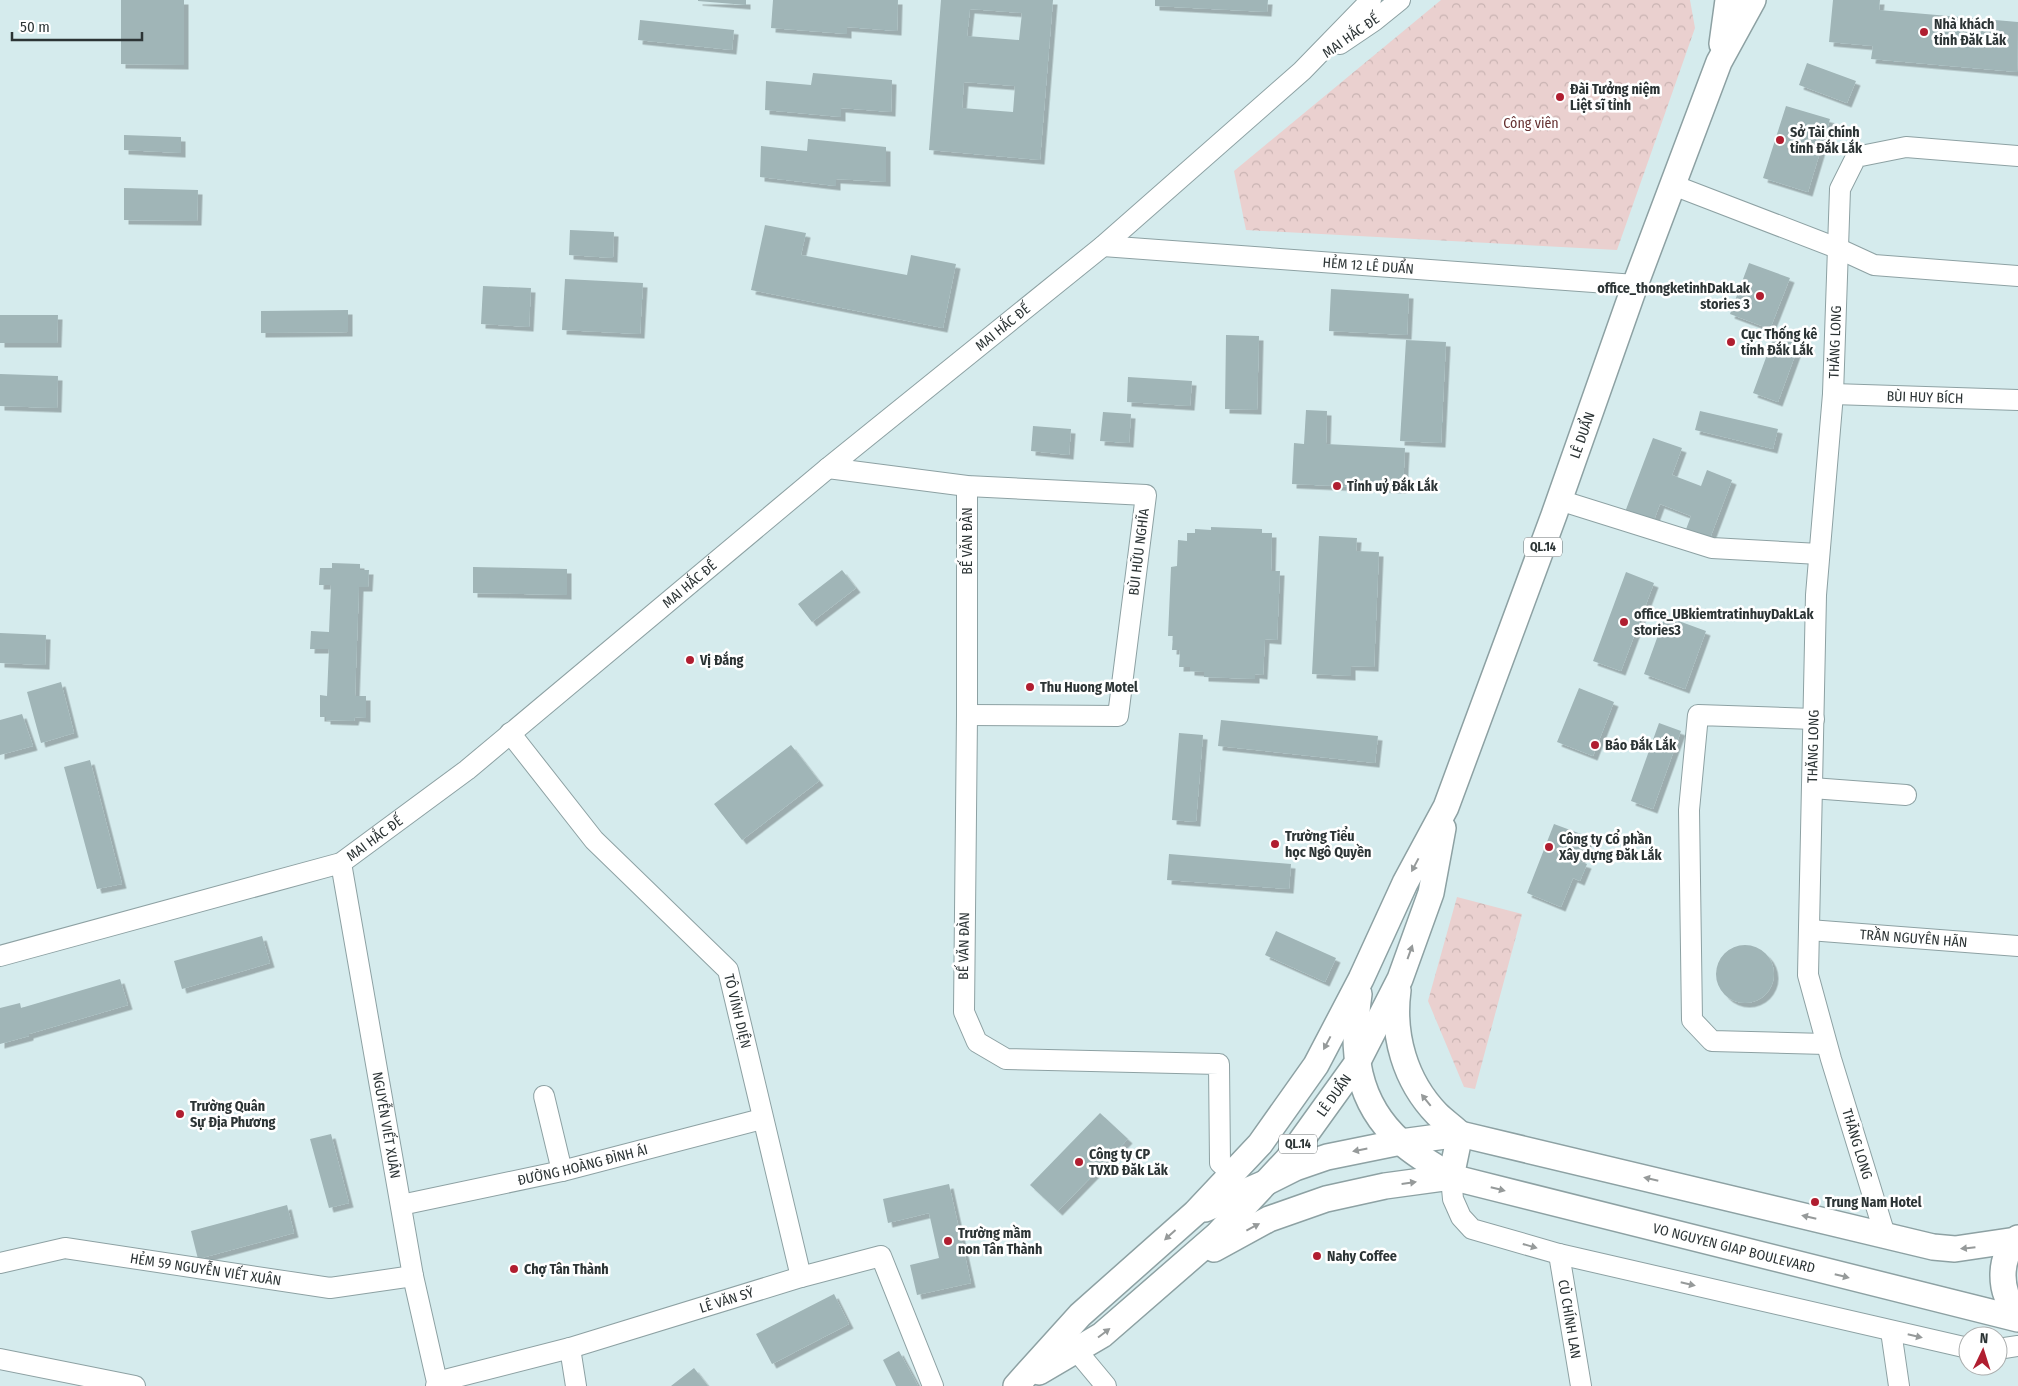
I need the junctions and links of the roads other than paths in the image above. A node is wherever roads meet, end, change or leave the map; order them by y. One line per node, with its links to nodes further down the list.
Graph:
1 (1371, 0): 6 (street, MAI HẮC ĐẾ)
2 (1400, 0): 6 (street, MAI HẮC ĐẾ)
3 (1728, 0): 5 (main road, LÊ DUẨN / QL.14)
4 (1753, 0): 5 (main road, LÊ DUẨN / QL.14)
5 (1719, 62): 8 (main road, LÊ DUẨN / QL.14)
6 (1302, 71): 9 (street, MAI HẮC ĐẾ)
7 (2018, 156): 10 (street, THĂNG LONG)
8 (1673, 185): 10 (street); 12 (main road, LÊ DUẨN / QL.14)
9 (1103, 246): 12 (street, HẺM 12 LÊ DUẨN); 15 (street, MAI HẮC ĐẾ)
10 (1837, 248): 11 (street); 13 (street, THĂNG LONG)
11 (2018, 276)
12 (1635, 285): 17 (main road, LÊ DUẨN / QL.14)
13 (1833, 394): 14 (street, BÙI HUY BÍCH); 18 (street, THĂNG LONG)
14 (2018, 400)
15 (828, 468): 16 (street, BÙI HỮU NGHĨA); 21 (street, MAI HẮC ĐẾ)
16 (967, 486): 19 (street, BẾ VĂN ĐÀN); 19 (street, BÙI HỮU NGHĨA)
17 (1559, 500): 18 (street); 24 (main road, LÊ DUẨN / QL.14)
18 (1819, 554): 20 (street, THĂNG LONG)
19 (967, 716): 38 (street, BẾ VĂN ĐÀN)
20 (1814, 719): 22 (street, THĂNG LONG); 31 (street)
21 (510, 733): 25 (street, MAI HẮC ĐẾ); 34 (street, TÔ VĨNH DIỆN)
22 (1812, 788): 23 (street); 26 (street, THĂNG LONG)
23 (1906, 795)
24 (1446, 807): 29 (main road, LÊ DUẨN / QL.14, one-way to 29); 30 (main road, LÊ DUẨN / QL.14, one-way to 24)
25 (341, 863): 28 (street, MAI HẮC ĐẾ); 41 (street, NGUYỄN VIẾT XUÂN)
26 (1810, 930): 27 (street, TRẦN NGUYÊN HÃN); 31 (street, THĂNG LONG)
27 (2018, 946)
28 (0, 956)
29 (1361, 979): 32 (main road); 38 (main road, LÊ DUẨN / QL.14, one-way to 38)
30 (1400, 979): 32 (main road, LÊ DUẨN / QL.14); 35 (main road, one-way to 30)
31 (1826, 1044): 43 (street, THĂNG LONG)
32 (1357, 1063): 36 (main road); 40 (main road, LÊ DUẨN / QL.14)
33 (544, 1096): 37 (street)
34 (762, 1119): 37 (street, ĐƯỜNG HOÀNG ĐÌNH ÁI); 49 (street, TÔ VĨNH DIỆN)
35 (1460, 1134): 36 (main road); 39 (main road); 43 (main road, one-way to 35)
36 (1401, 1142): 39 (main road); 40 (main road, one-way to 40)
37 (562, 1171): 41 (street, ĐƯỜNG HOÀNG ĐÌNH ÁI)
38 (1232, 1174): 42 (main road, LÊ DUẨN / QL.14)
39 (1451, 1177): 45 (street, one-way to 45); 47 (main road, one-way to 39); 51 (main road, VO NGUYEN GIAP BOULEVARD, one-way to 51)
40 (1265, 1183): 42 (main road); 47 (main road, LÊ DUẨN / QL.14)
41 (401, 1205): 48 (street, NGUYỄN VIẾT XUÂN)
42 (1195, 1214): 61 (main road, LÊ DUẨN / QL.14, one-way to 61)
43 (1885, 1235): 44 (main road, one-way to 43)
44 (2017, 1239): 50 (main road)
45 (1558, 1254): 52 (street, one-way to 52); 63 (street, CÙ CHÍNH LAN)
46 (0, 1263): 48 (street, HẺM 59 NGUYỄN VIẾT XUÂN)
47 (1180, 1267): 55 (main road, LÊ DUẨN / QL.14, one-way to 47)
48 (413, 1276): 57 (street, NGUYỄN VIẾT XUÂN)
49 (800, 1277): 54 (street, LÊ VĂN SỸ); 60 (street, LÊ VĂN SỸ)
50 (2018, 1313)
51 (2018, 1319)
52 (1891, 1331): 53 (street, one-way to 53); 64 (street)
53 (1958, 1346)
54 (570, 1348): 57 (street, LÊ VĂN SỸ); 59 (street)
55 (1076, 1350): 61 (main road, LÊ DUẨN / QL.14); 62 (street)
56 (0, 1359): 58 (street)
57 (436, 1384)
58 (135, 1386)
59 (576, 1386)
60 (933, 1386)
61 (1016, 1386)
62 (1106, 1386)
63 (1580, 1386)
64 (1899, 1386)

